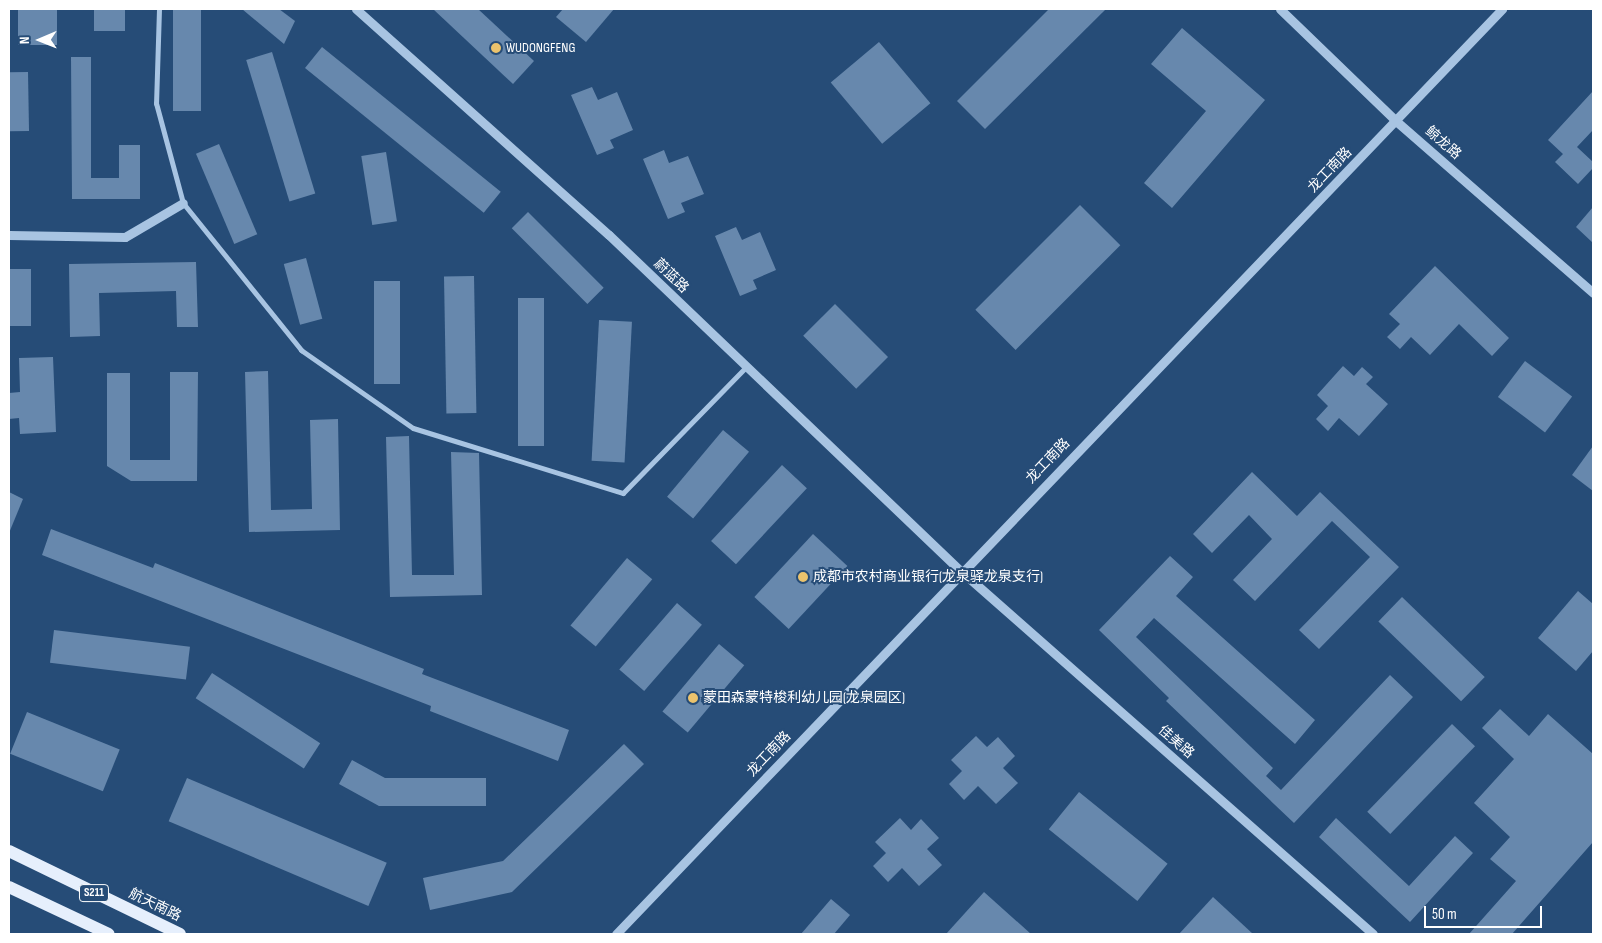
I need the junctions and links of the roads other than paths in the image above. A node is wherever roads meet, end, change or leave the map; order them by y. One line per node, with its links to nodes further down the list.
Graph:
1 (159, 9): 6 (street)
2 (356, 9): 9 (street, 蔚蓝路)
3 (1280, 9): 5 (street, 鲸龙路)
4 (1502, 9): 5 (street, 龙工南路)
5 (1396, 120): 8 (street, 鲸龙路); 10 (street, 龙工南路)
6 (183, 203): 7 (street); 9 (street)
7 (9, 235)
8 (1593, 293)
9 (746, 367): 10 (street, 蔚蓝路)
10 (961, 571): 15 (street, 龙工南路); 16 (street, 佳美路)
11 (9, 851): 14 (main road, 航天南路 / S211)
12 (9, 887): 13 (main road, S211)
13 (109, 934)
14 (180, 934)
15 (616, 934)
16 (1373, 934)

